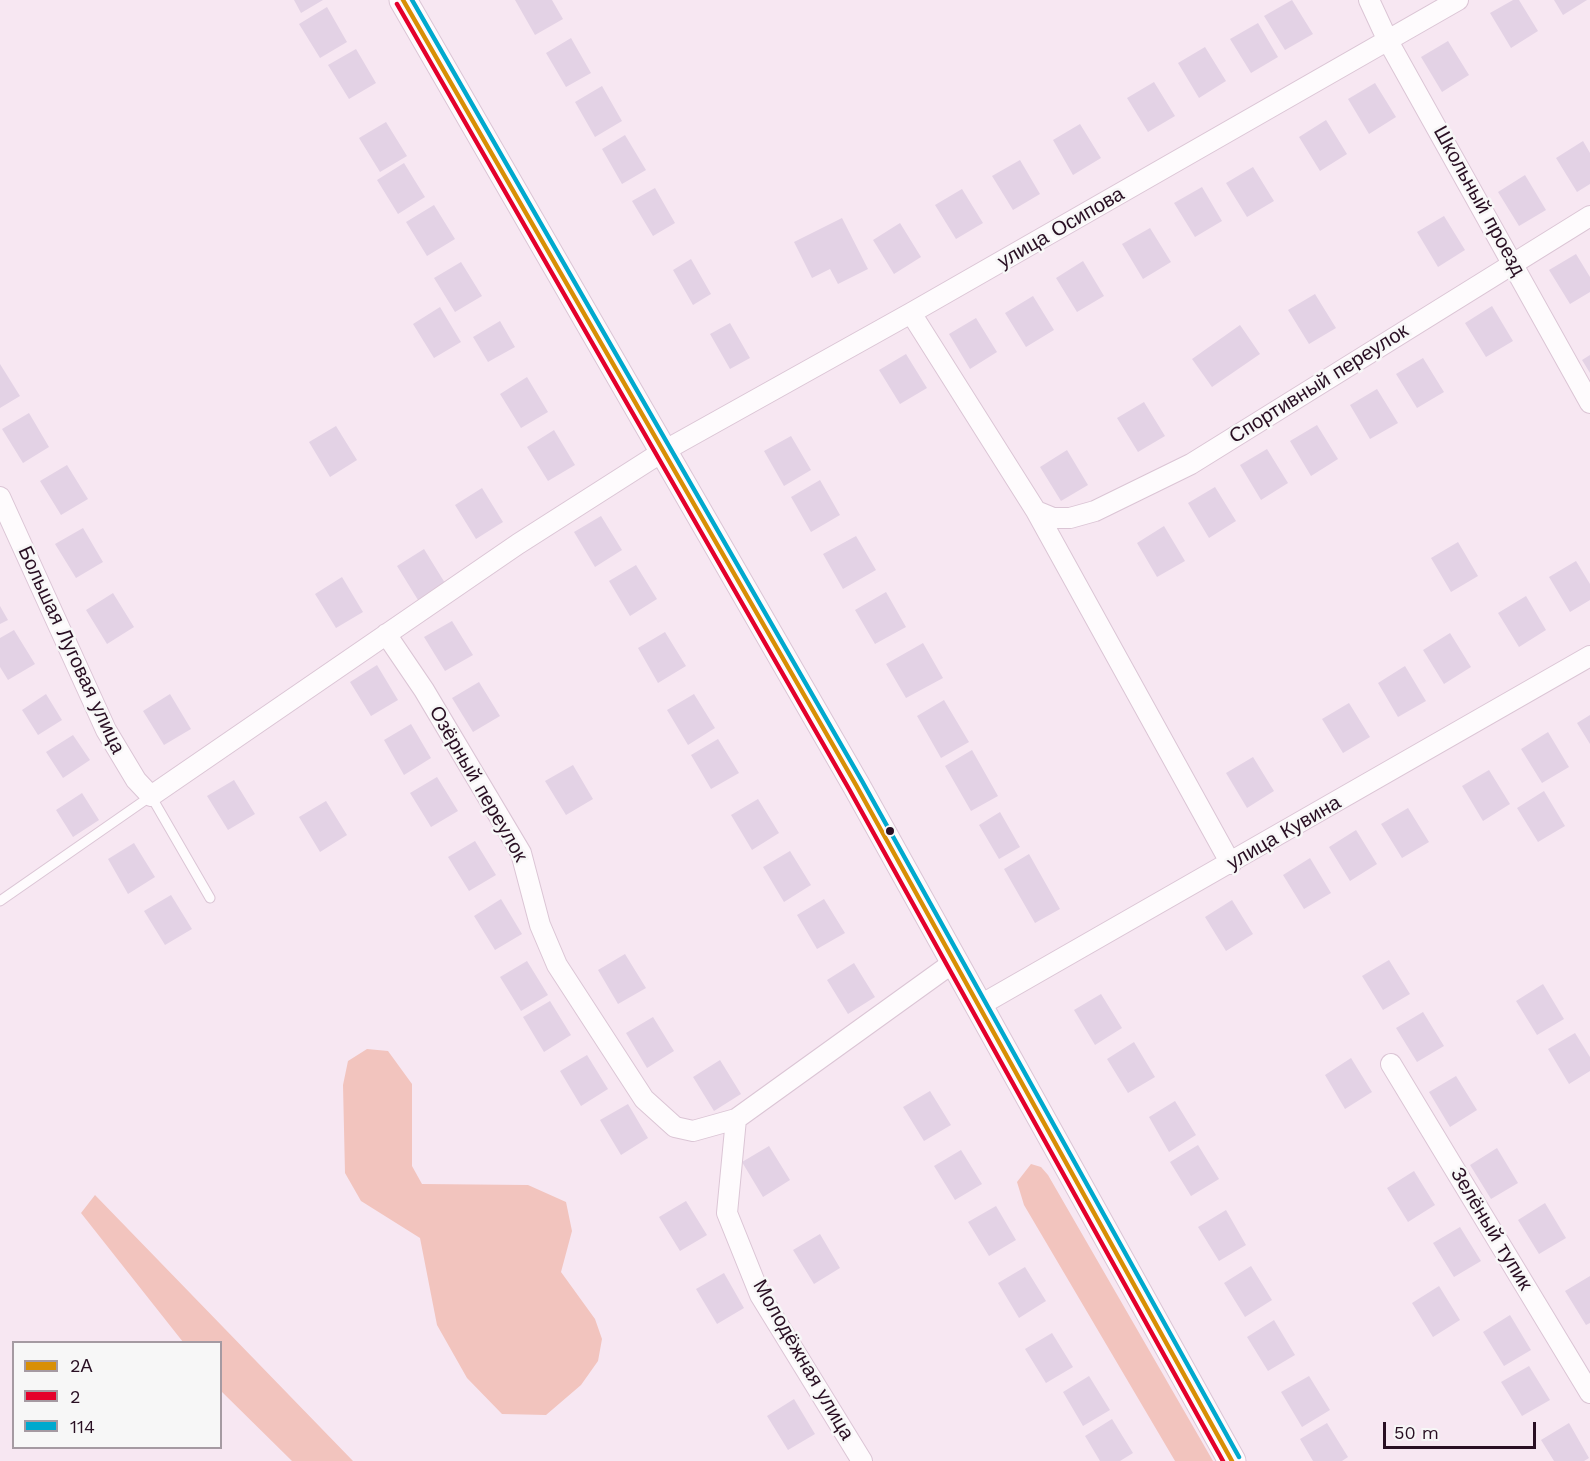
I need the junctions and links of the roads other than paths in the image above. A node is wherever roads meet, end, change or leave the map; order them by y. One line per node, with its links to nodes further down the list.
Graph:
1 (403, 0): 9 (main road)
2 (1369, 0): 4 (street, Школьный проезд)
3 (1458, 0): 4 (street, улица Осипова)
4 (1388, 41): 6 (street, Школьный проезд); 7 (street, улица Осипова)
5 (1590, 216): 6 (street, Спортивный переулок)
6 (1514, 263): 8 (street, Школьный проезд); 11 (street, Спортивный переулок)
7 (911, 313): 9 (street, улица Осипова); 11 (street)
8 (1590, 403)
9 (662, 452): 12 (street, улица Осипова); 18 (main road)
10 (0, 497): 14 (street, Большая Луговая улица)
11 (1036, 511): 15 (street)
12 (386, 634): 14 (street, улица Осипова); 21 (street, Озёрный переулок)
13 (1590, 656): 15 (street, улица Кувина)
14 (151, 796): 16 (lane); 17 (lane)
15 (1231, 864): 19 (street, улица Кувина)
16 (210, 898)
17 (0, 901)
18 (954, 962): 19 (main road); 21 (street)
19 (977, 1007): 24 (main road)
20 (1391, 1064): 22 (street, Зелёный тупик)
21 (736, 1119): 23 (street, Молодёжная улица)
22 (1590, 1394)
23 (862, 1461)
24 (1232, 1461)

